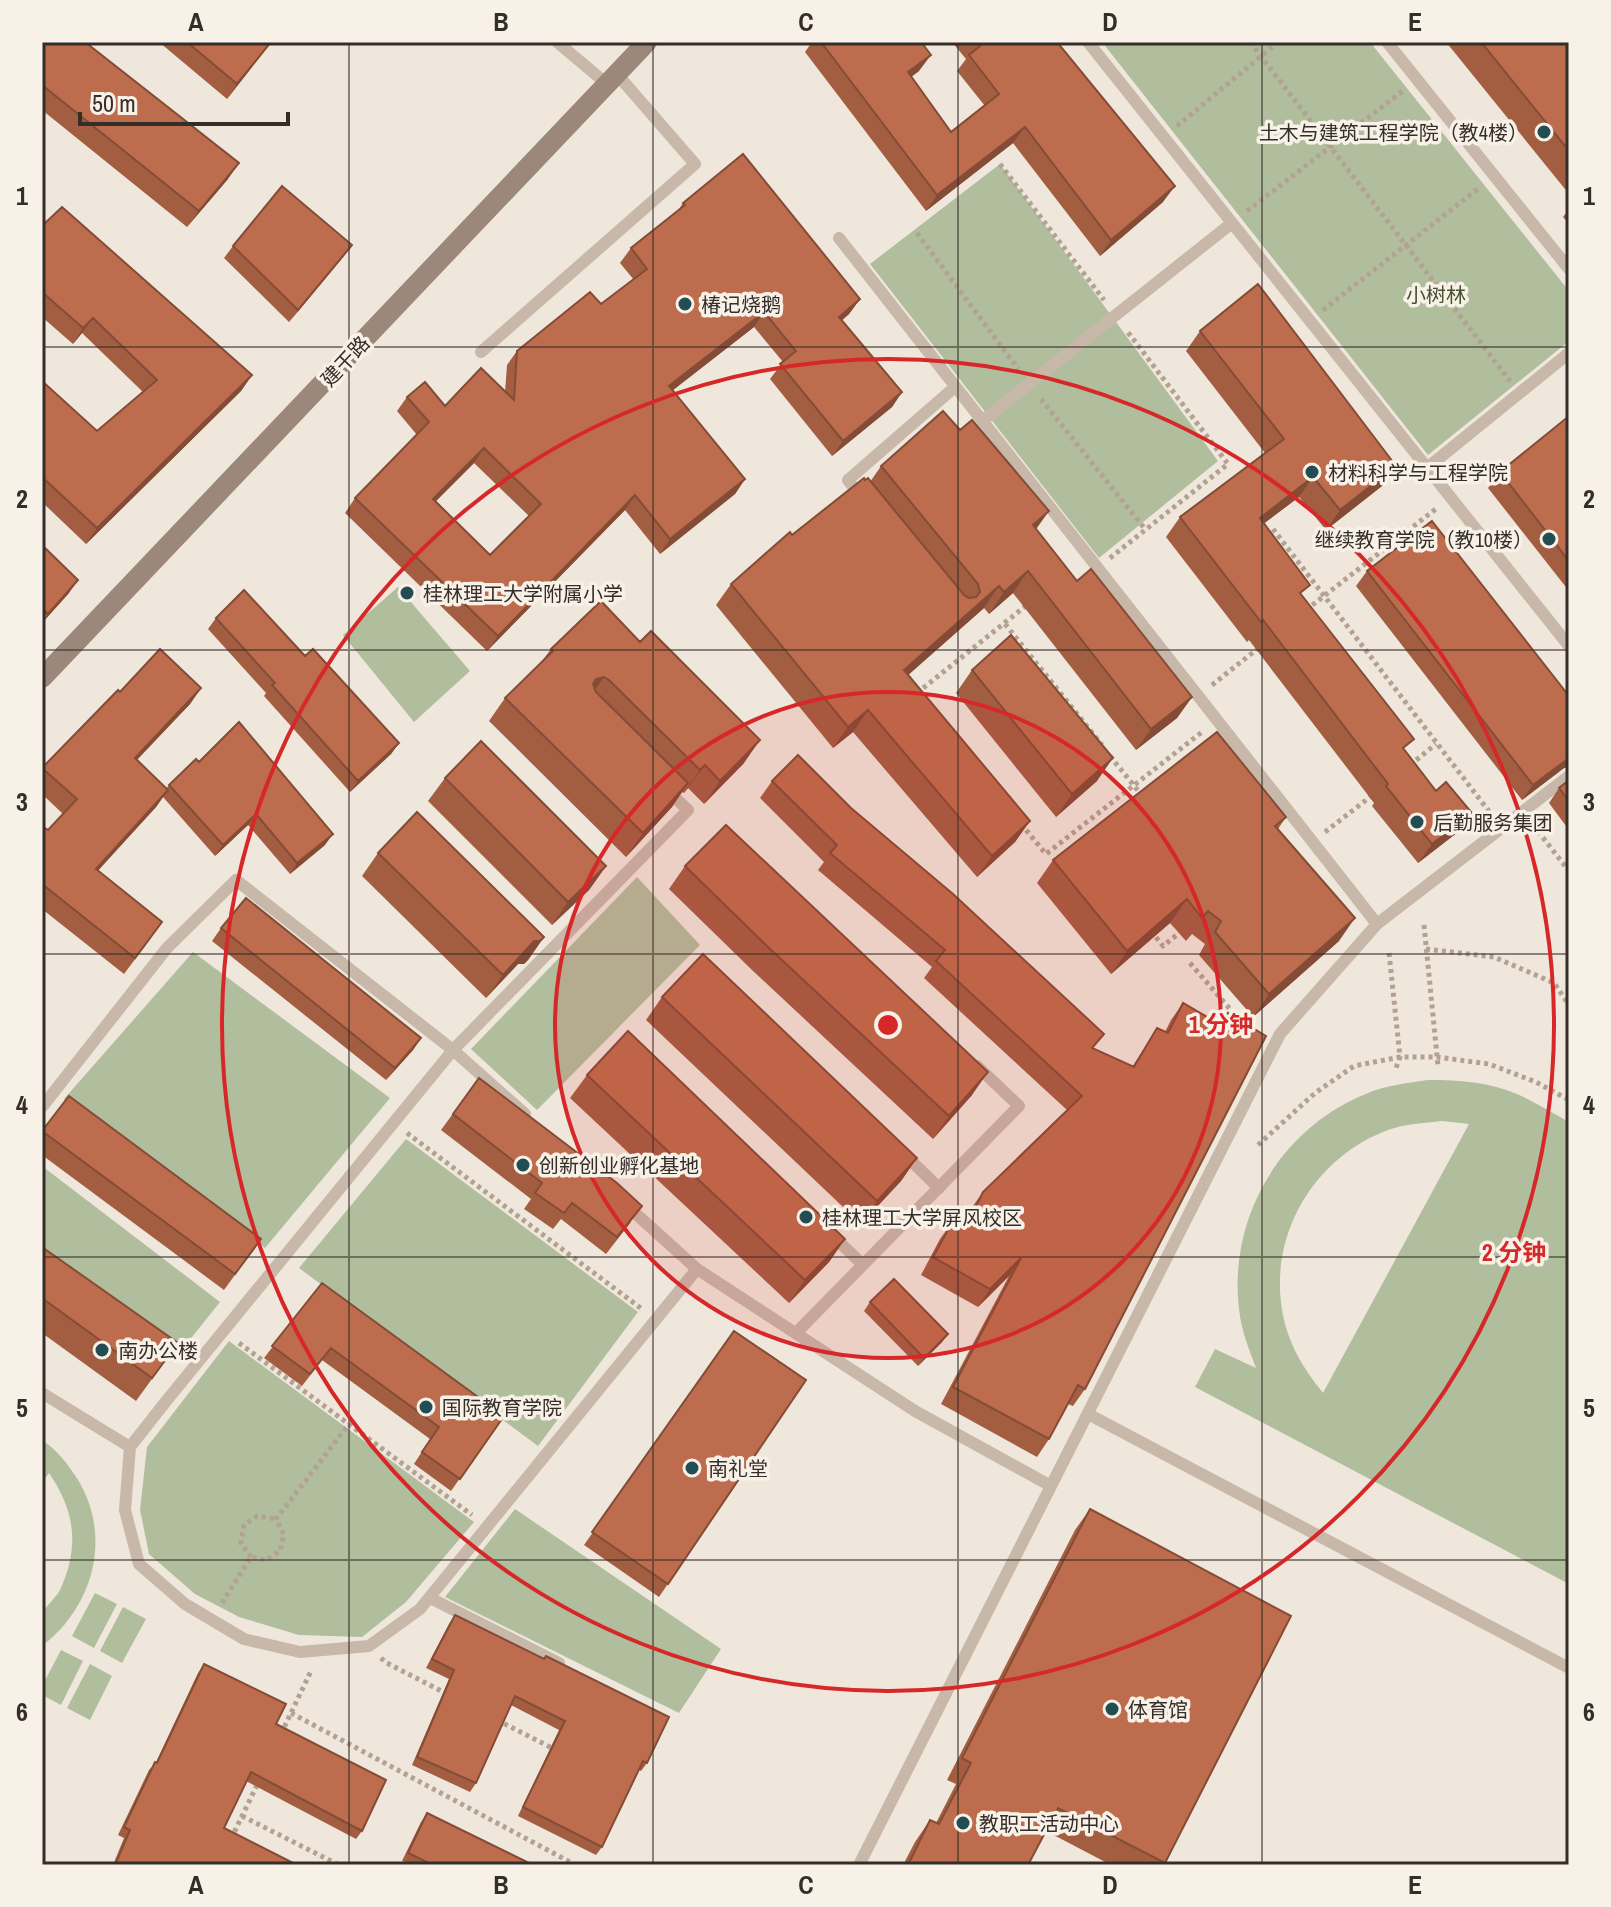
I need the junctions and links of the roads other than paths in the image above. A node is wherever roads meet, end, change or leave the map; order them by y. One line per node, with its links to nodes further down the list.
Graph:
1 (557, 42): 5 (lane)
2 (647, 42): 5 (main road, 建干路)
3 (1088, 42): 6 (lane)
4 (1387, 42): 8 (lane)
5 (612, 78): 9 (lane); 16 (main road, 建干路)
6 (1232, 223): 12 (lane); 13 (lane)
7 (839, 238): 11 (lane)
8 (1569, 269)
9 (481, 352)
10 (1569, 353): 13 (lane)
11 (955, 387): 12 (lane); 14 (lane)
12 (982, 421): 21 (lane)
13 (1427, 468): 15 (lane)
14 (868, 504)
15 (1569, 646)
16 (42, 678)
17 (654, 776): 20 (lane)
18 (1569, 776): 21 (lane)
19 (604, 874): 20 (lane)
20 (615, 884): 23 (lane)
21 (1377, 924): 36 (lane)
22 (535, 944): 23 (lane)
23 (546, 955): 24 (lane)
24 (453, 1050): 26 (lane); 27 (lane); 37 (lane)
25 (963, 1053): 29 (lane)
26 (42, 1107)
27 (534, 1123)
28 (893, 1143): 29 (lane)
29 (939, 1188): 32 (lane)
30 (615, 1195): 33 (lane)
31 (817, 1221): 32 (lane)
32 (863, 1265): 34 (lane)
33 (697, 1269): 34 (lane); 39 (lane)
34 (796, 1333): 38 (lane)
35 (42, 1393): 37 (lane)
36 (1088, 1414): 38 (lane); 41 (lane)
37 (130, 1447): 39 (lane)
38 (1051, 1486): 42 (lane)
39 (430, 1598): 40 (lane)
40 (567, 1667)
41 (1569, 1668)
42 (859, 1865)

